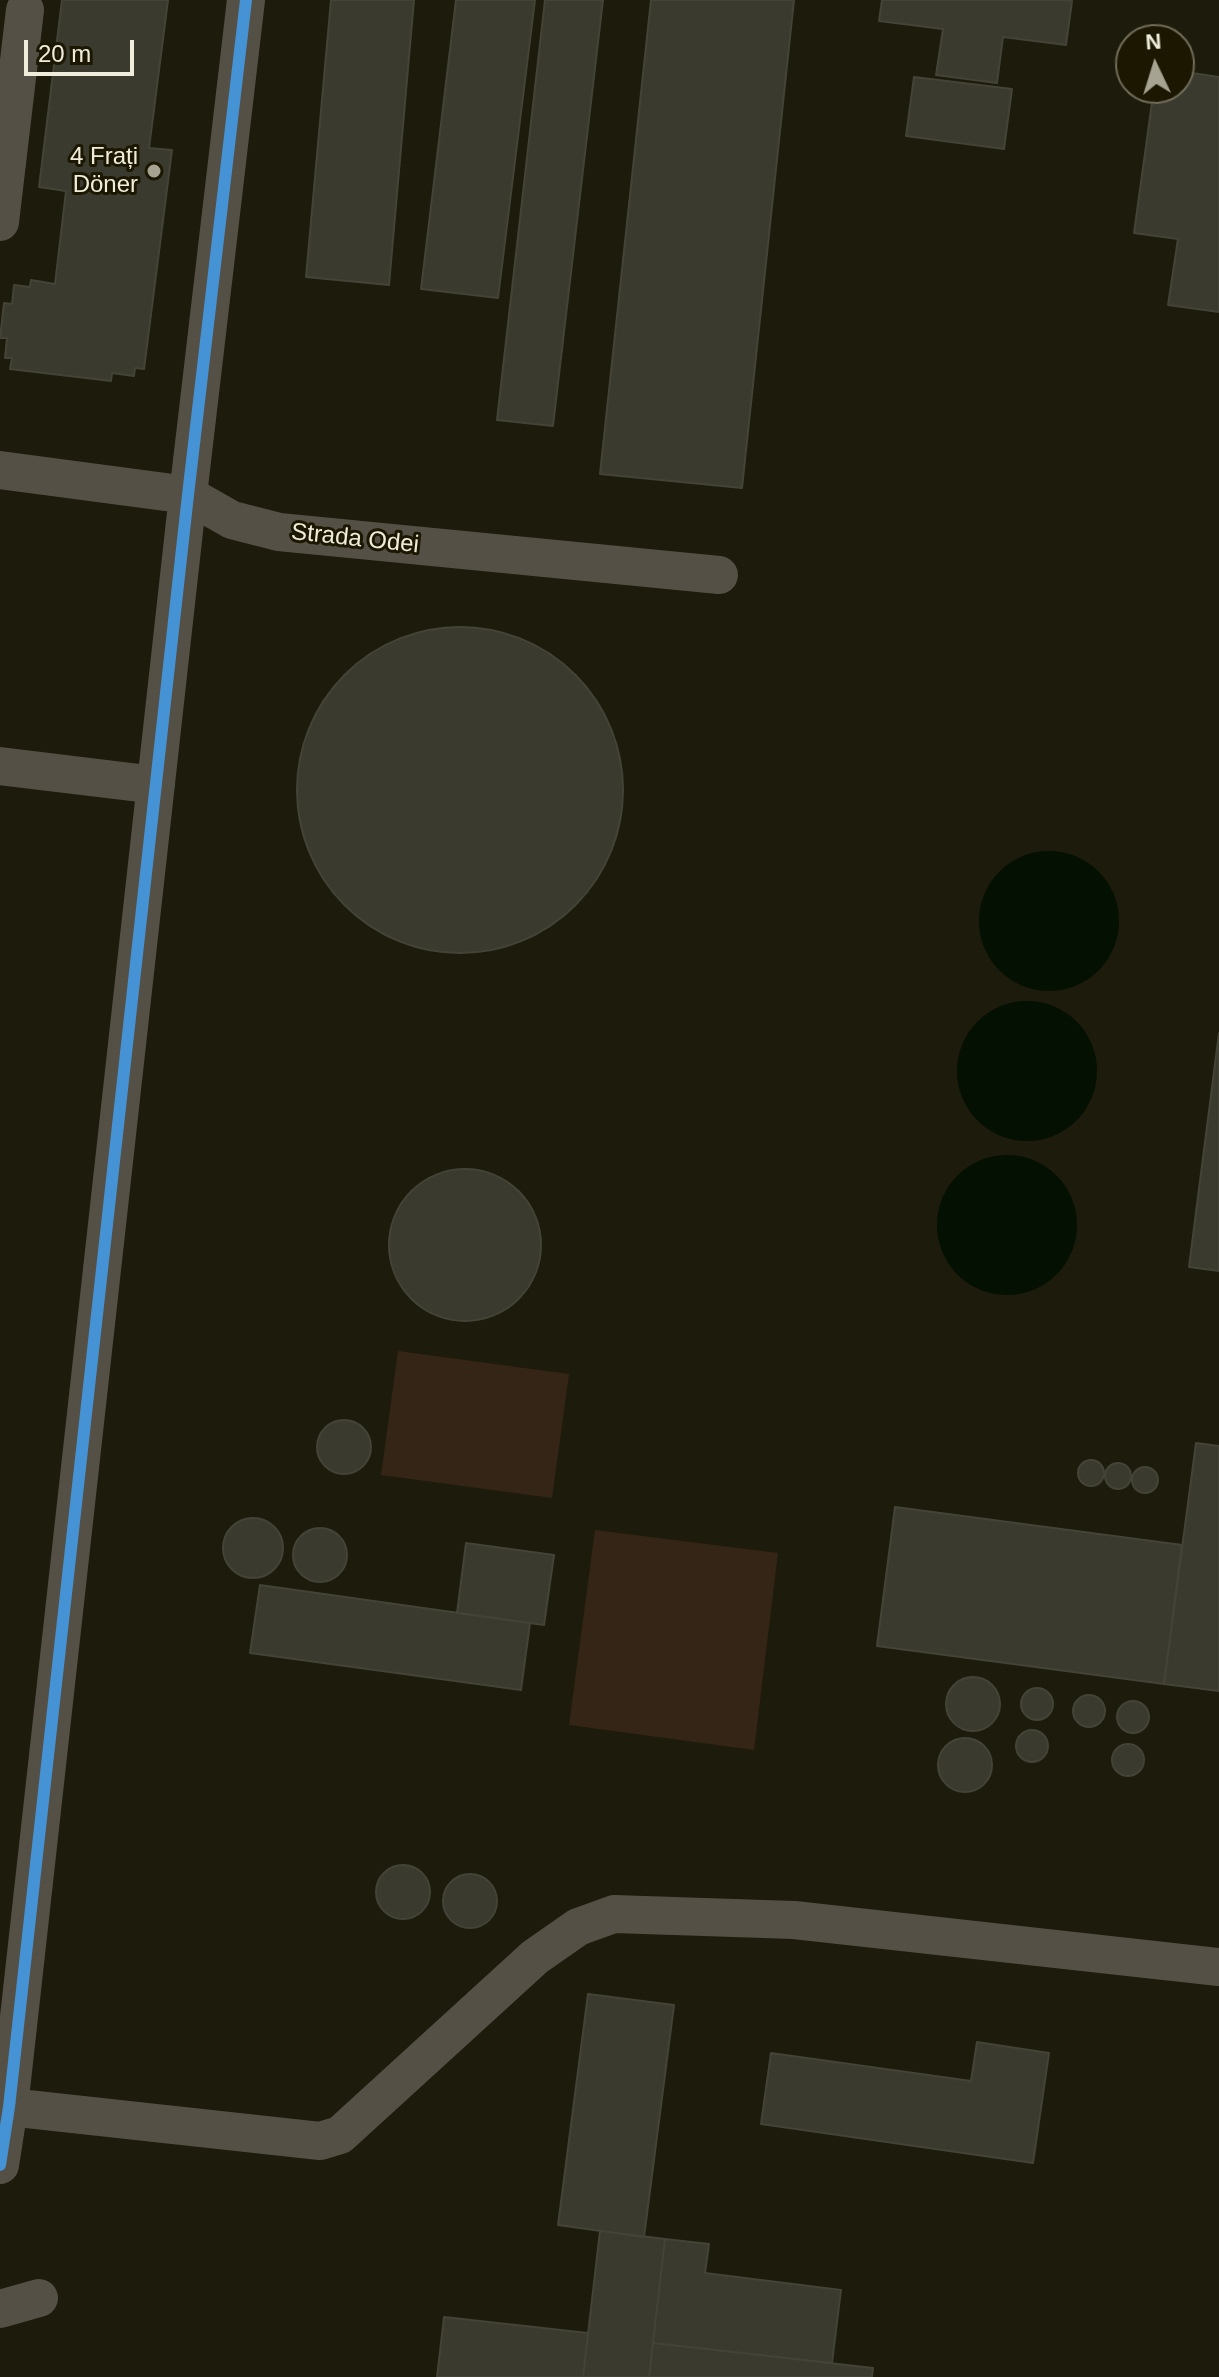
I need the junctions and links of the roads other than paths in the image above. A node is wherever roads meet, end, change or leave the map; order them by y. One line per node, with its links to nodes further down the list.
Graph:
1 (246, 0): 5 (street)
2 (25, 10): 3 (street)
3 (0, 222)
4 (0, 470): 5 (street, Strada Odei)
5 (188, 495): 6 (street, Strada Odei); 8 (street)
6 (719, 575)
7 (0, 766): 8 (street)
8 (156, 785): 10 (street)
9 (1219, 1967): 10 (street)
10 (9, 2107): 11 (street)
11 (0, 2165)
12 (39, 2298): 13 (street)
13 (0, 2309)

